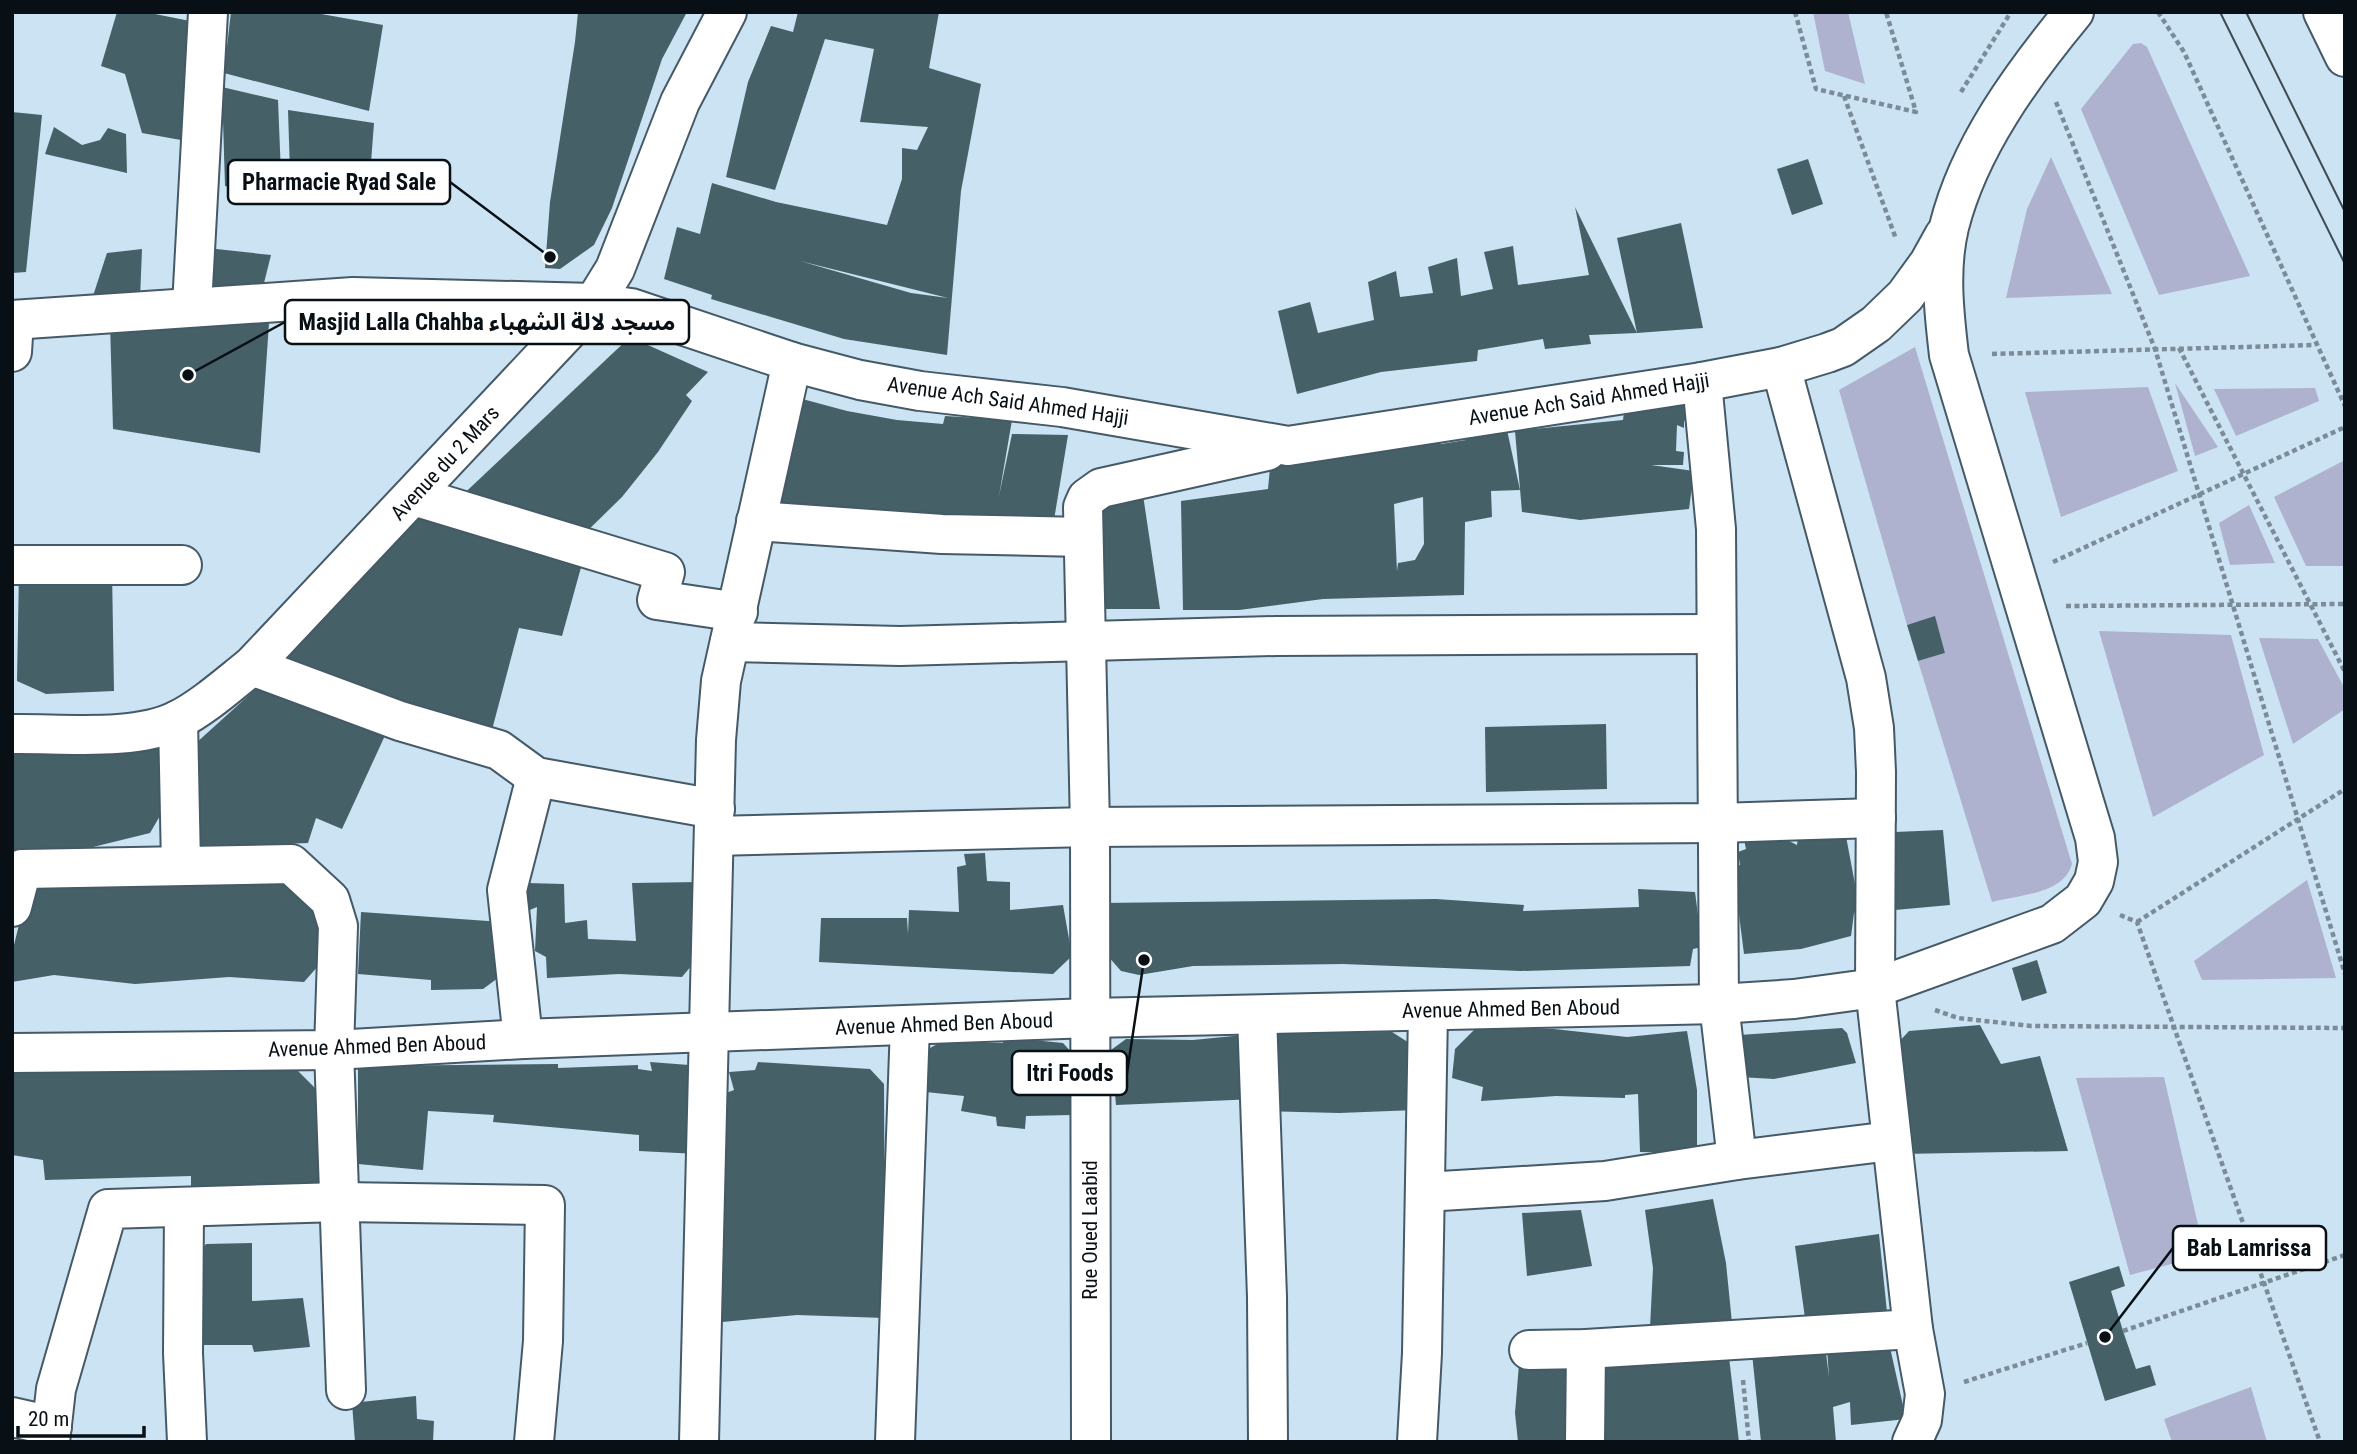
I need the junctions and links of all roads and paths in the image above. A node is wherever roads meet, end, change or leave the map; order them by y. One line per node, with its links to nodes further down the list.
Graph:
1 (208, 12): 14 (street)
2 (727, 12): 13 (street, Avenue du 2 Mars)
3 (1795, 12): 10 (path)
4 (1886, 12): 10 (path)
5 (2074, 12): 8 (street)
6 (2158, 12): 16 (path)
7 (2323, 12): 9 (street)
8 (2038, 55): 11 (street); 18 (path)
9 (2345, 57)
10 (1843, 95): 12 (path)
11 (1949, 228): 19 (street, Avenue Ahmed Ben Aboud); 21 (street, Avenue Ach Said Ahmed Hajji)
12 (1900, 250)
13 (594, 303): 14 (street, Avenue Ach Said Ahmed Hajji); 20 (street, Avenue Ach Said Ahmed Hajji); 28 (street, Avenue du 2 Mars)
14 (192, 306): 15 (street, Avenue Ach Said Ahmed Hajji)
15 (13, 331)
16 (2315, 345): 17 (path); 23 (path)
17 (2179, 348): 18 (path); 26 (path)
18 (2155, 349): 19 (path); 27 (path)
19 (1949, 355): 33 (street, Avenue Ahmed Ben Aboud)
20 (792, 362): 25 (street, Avenue Ach Said Ahmed Hajji); 29 (street)
21 (1781, 367): 22 (street, Avenue Ach Said Ahmed Hajji); 46 (street)
22 (1702, 382): 25 (street, Avenue Ach Said Ahmed Hajji); 38 (street)
23 (2345, 406)
24 (2345, 427): 26 (path)
25 (1288, 446): 30 (street, Rue Oued Laabid)
26 (2244, 474): 27 (path); 34 (path)
27 (2199, 494): 33 (path); 36 (path)
28 (414, 496): 37 (street); 40 (street, Avenue du 2 Mars)
29 (756, 520): 30 (street); 37 (street)
30 (1083, 537): 39 (street, Rue Oued Laabid)
31 (12, 565): 32 (street)
32 (182, 565)
33 (2022, 593): 36 (path); 54 (street, Avenue Ahmed Ben Aboud)
34 (2309, 604): 35 (path); 36 (path); 41 (path)
35 (2345, 604)
36 (2233, 605): 47 (path)
37 (734, 627): 39 (street); 48 (street)
38 (1716, 634): 39 (street); 49 (street)
39 (1087, 641): 50 (street, Rue Oued Laabid)
40 (252, 666): 42 (street, Avenue du 2 Mars); 44 (street)
41 (2345, 673)
42 (178, 720): 43 (street, Avenue du 2 Mars); 51 (street)
43 (12, 734)
44 (536, 777): 48 (street); 63 (street)
45 (2345, 789): 47 (path)
46 (1876, 818): 49 (street); 54 (street)
47 (2298, 819): 53 (path); 60 (path)
48 (714, 823): 50 (street); 62 (street)
49 (1718, 823): 50 (street); 55 (street)
50 (1090, 827): 58 (street, Rue Oued Laabid)
51 (181, 865): 52 (street); 64 (street)
52 (12, 907)
53 (2345, 974)
54 (1875, 988): 55 (street, Avenue Ahmed Ben Aboud); 60 (path); 66 (street)
55 (1719, 1004): 56 (street, Avenue Ahmed Ben Aboud); 67 (street)
56 (1427, 1011): 57 (street, Avenue Ahmed Ben Aboud); 68 (street)
57 (1257, 1015): 58 (street, Avenue Ahmed Ben Aboud); 88 (street)
58 (1090, 1018): 59 (street, Avenue Ahmed Ben Aboud); 87 (street, Rue Oued Laabid)
59 (910, 1025): 62 (street, Avenue Ahmed Ben Aboud); 86 (street)
60 (2174, 1028): 61 (path); 72 (path)
61 (2345, 1028)
62 (709, 1034): 63 (street, Avenue Ahmed Ben Aboud); 85 (street)
63 (523, 1039): 64 (street, Avenue Ahmed Ben Aboud)
64 (334, 1050): 65 (street, Avenue Ahmed Ben Aboud); 69 (street)
65 (12, 1053)
66 (1891, 1141): 67 (street); 73 (street)
67 (1737, 1160): 68 (street)
68 (1425, 1192): 89 (street)
69 (340, 1202): 70 (street); 79 (street); 84 (street)
70 (184, 1209): 82 (street); 83 (street)
71 (2345, 1255): 72 (path)
72 (2265, 1282): 74 (path); 93 (path)
73 (1913, 1329): 75 (street); 80 (street)
74 (2123, 1331)
75 (1739, 1340): 77 (street); 91 (path)
76 (2087, 1343): 80 (path)
77 (1586, 1349): 78 (street); 90 (street)
78 (1529, 1350)
79 (346, 1390)
80 (1925, 1394): 92 (street)
81 (12, 1417): 82 (street)
82 (51, 1434)
83 (187, 1442)
84 (534, 1442)
85 (699, 1442)
86 (895, 1442)
87 (1091, 1442)
88 (1268, 1442)
89 (1417, 1442)
90 (1585, 1442)
91 (1749, 1442)
92 (1912, 1442)
93 (2320, 1442)

